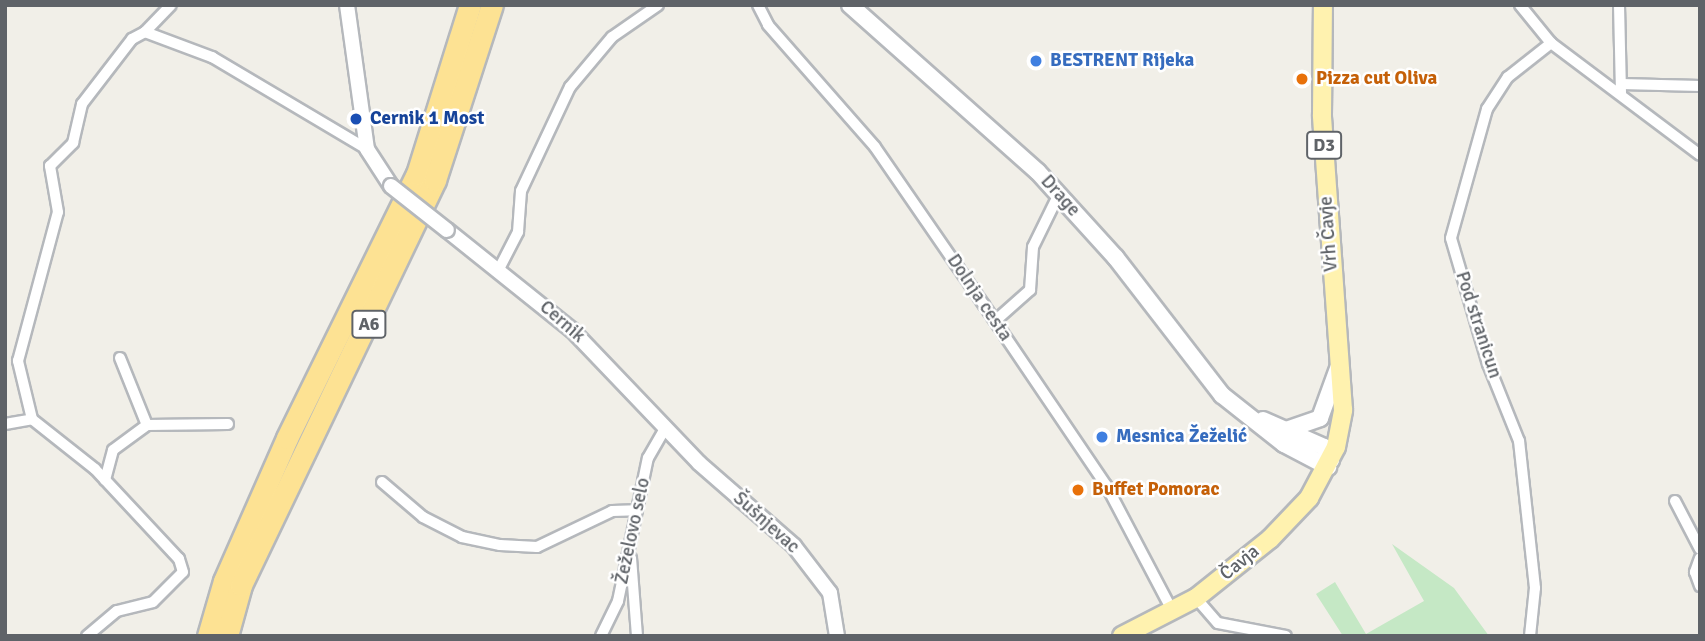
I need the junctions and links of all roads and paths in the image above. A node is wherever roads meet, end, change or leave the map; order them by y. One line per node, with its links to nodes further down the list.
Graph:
1 (171, 5): 11 (street)
2 (346, 5): 15 (street)
3 (470, 5): 43 (highway, A6)
4 (492, 5): 44 (highway, A6)
5 (658, 5): 18 (street)
6 (758, 5): 19 (street, Dolnja cesta)
7 (850, 5): 17 (main road, Drage)
8 (1322, 5): 23 (main road, Vrh Čavje / D3)
9 (1520, 5): 12 (street)
10 (1619, 5): 14 (street)
11 (145, 32): 15 (street); 22 (street)
12 (1551, 43): 14 (street); 50 (street, Pod stranicun)
13 (1700, 86): 14 (street)
14 (1621, 89): 16 (street)
15 (367, 149): 18 (street, Cernik, bridge)
16 (1700, 155)
17 (1059, 194): 19 (street); 24 (main road, Drage)
18 (499, 269): 29 (street, Cernik)
19 (995, 321): 41 (street, Dolnja cesta)
20 (5, 356): 22 (street)
21 (120, 358): 28 (street)
22 (18, 361): 25 (street)
23 (1340, 363): 30 (main road); 31 (main road, Vrh Čavje / D3)
24 (1244, 411): 30 (main road, Drage); 31 (main road, Drage)
25 (32, 419): 26 (street); 32 (street)
26 (5, 424)
27 (228, 424): 28 (street)
28 (147, 425): 32 (street)
29 (666, 427): 35 (street, Žeželovo selo); 47 (street, Šušnjevac)
30 (1284, 430): 31 (main road, Drage)
31 (1329, 464): 40 (main road, Čavja / D3)
32 (105, 480): 42 (street)
33 (382, 482): 35 (street)
34 (1675, 501): 37 (street)
35 (636, 510): 36 (street, Žeželovo selo)
36 (630, 543): 45 (street, Žeželovo selo); 46 (street)
37 (1700, 550)
38 (1700, 558): 39 (street)
39 (1700, 586)
40 (1196, 598): 41 (main road, Čavja / D3); 49 (street)
41 (1172, 610): 48 (main road, Čavja / D3)
42 (87, 636)
43 (208, 636)
44 (227, 636)
45 (601, 636)
46 (637, 636)
47 (838, 636)
48 (1122, 636)
49 (1286, 636)
50 (1530, 636)

